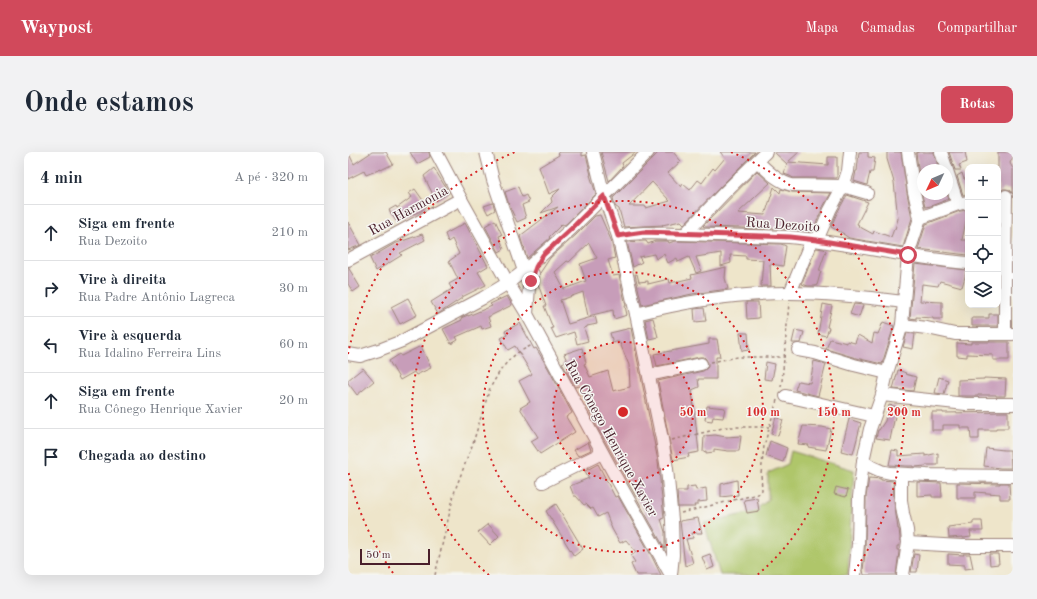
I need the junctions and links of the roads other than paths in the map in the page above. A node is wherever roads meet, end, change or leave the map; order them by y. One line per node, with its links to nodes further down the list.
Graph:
1 (436, 152): 14 (street, Rua Cônego Henrique Xavier)
2 (486, 152): 24 (street)
3 (593, 152): 13 (street)
4 (648, 152): 13 (street)
5 (766, 152): 9 (street)
6 (850, 152): 10 (street)
7 (908, 152): 16 (street)
8 (941, 152): 15 (street)
9 (758, 161): 10 (street); 17 (street)
10 (843, 186): 11 (street); 19 (street)
11 (867, 193)
12 (1006, 195): 23 (street)
13 (604, 196): 18 (street); 24 (street)
14 (460, 198): 21 (street, Rua Harmonia); 25 (street, Rua Cônego Henrique Xavier)
15 (963, 203): 16 (street)
16 (920, 218): 20 (street)
17 (686, 233): 18 (street, Rua Dezoito); 19 (street, Rua Dezoito)
18 (618, 236): 29 (street)
19 (815, 239): 20 (street, Rua Dezoito); 26 (street)
20 (908, 255): 22 (street, Rua Dezoito); 27 (street)
21 (348, 260)
22 (965, 263)
23 (1001, 266): 31 (street)
24 (527, 276): 25 (street); 28 (street)
25 (508, 283): 28 (street, Rua Cônego Henrique Xavier); 33 (street)
26 (790, 293): 27 (street); 29 (street)
27 (903, 302): 30 (street)
28 (527, 314): 42 (street, Rua Cônego Henrique Xavier)
29 (636, 314): 37 (street)
30 (902, 325): 31 (street); 36 (street)
31 (1009, 334)
32 (798, 350): 36 (street)
33 (354, 355): 34 (street)
34 (348, 362)
35 (701, 364): 37 (street)
36 (887, 374): 39 (street)
37 (649, 375): 49 (street)
38 (781, 393): 41 (street)
39 (882, 396): 40 (street); 41 (street)
40 (1013, 404)
41 (874, 416): 43 (street)
42 (602, 453): 46 (street); 49 (street, Rua Cônego Henrique Xavier)
43 (863, 461): 44 (street); 50 (street)
44 (901, 474): 45 (street); 47 (street)
45 (1013, 476)
46 (543, 482)
47 (908, 543): 48 (street); 51 (street)
48 (1013, 546)
49 (671, 575)
50 (855, 575)
51 (906, 575)

